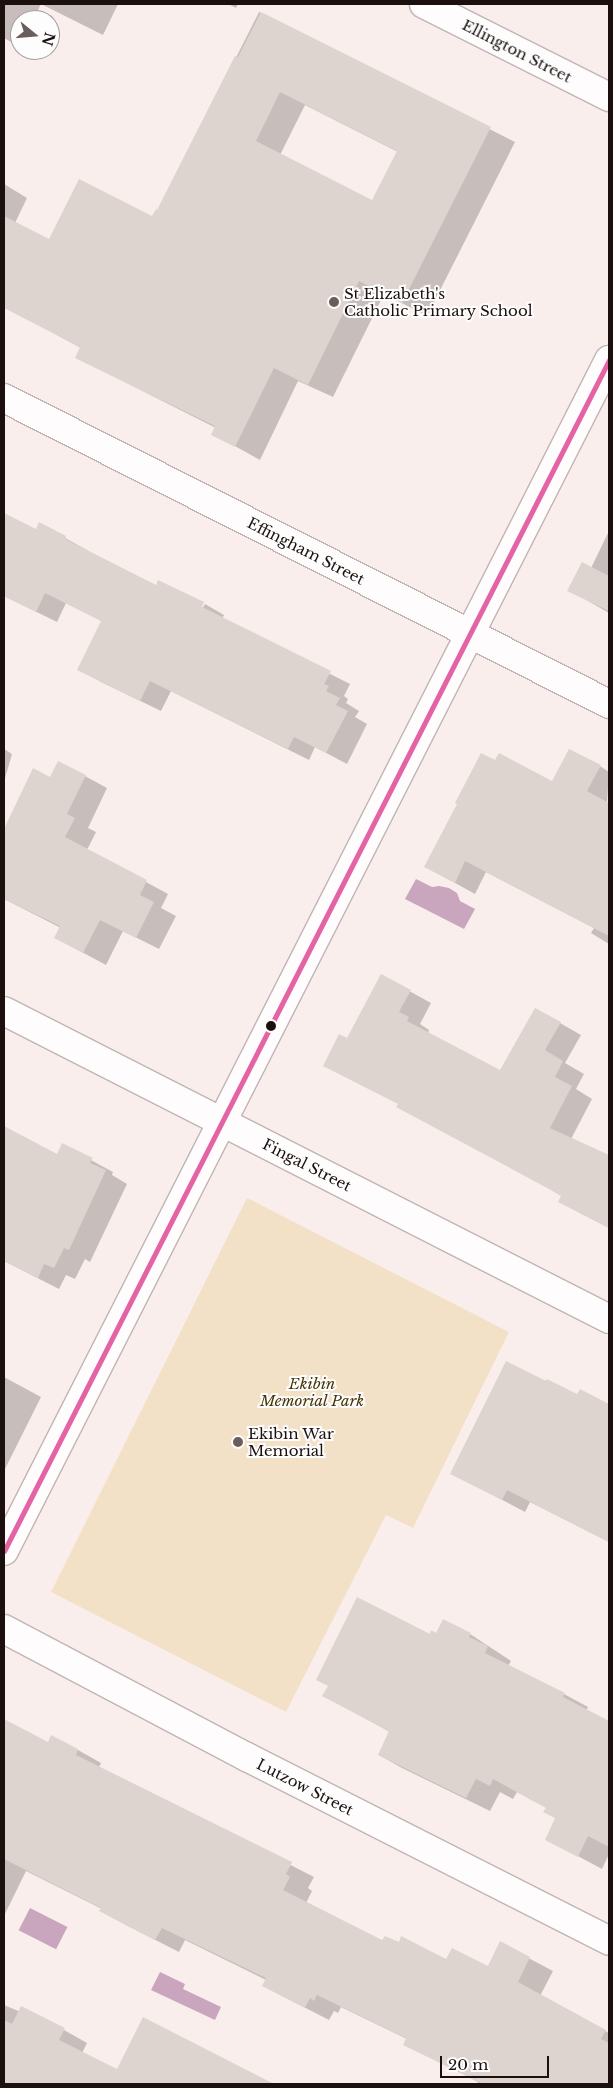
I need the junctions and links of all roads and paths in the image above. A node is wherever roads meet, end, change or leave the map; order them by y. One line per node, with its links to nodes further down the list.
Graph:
1 (424, 4): 2 (street, Ellington Street)
2 (609, 98)
3 (609, 360): 5 (street)
4 (4, 398): 5 (street, Effingham Street)
5 (470, 634): 6 (street, Effingham Street); 8 (street)
6 (609, 704)
7 (4, 1012): 8 (street, Fingal Street)
8 (222, 1122): 9 (street, Fingal Street); 10 (street)
9 (609, 1319)
10 (4, 1551)
11 (4, 1629): 12 (street, Lutzow Street)
12 (609, 1940)

